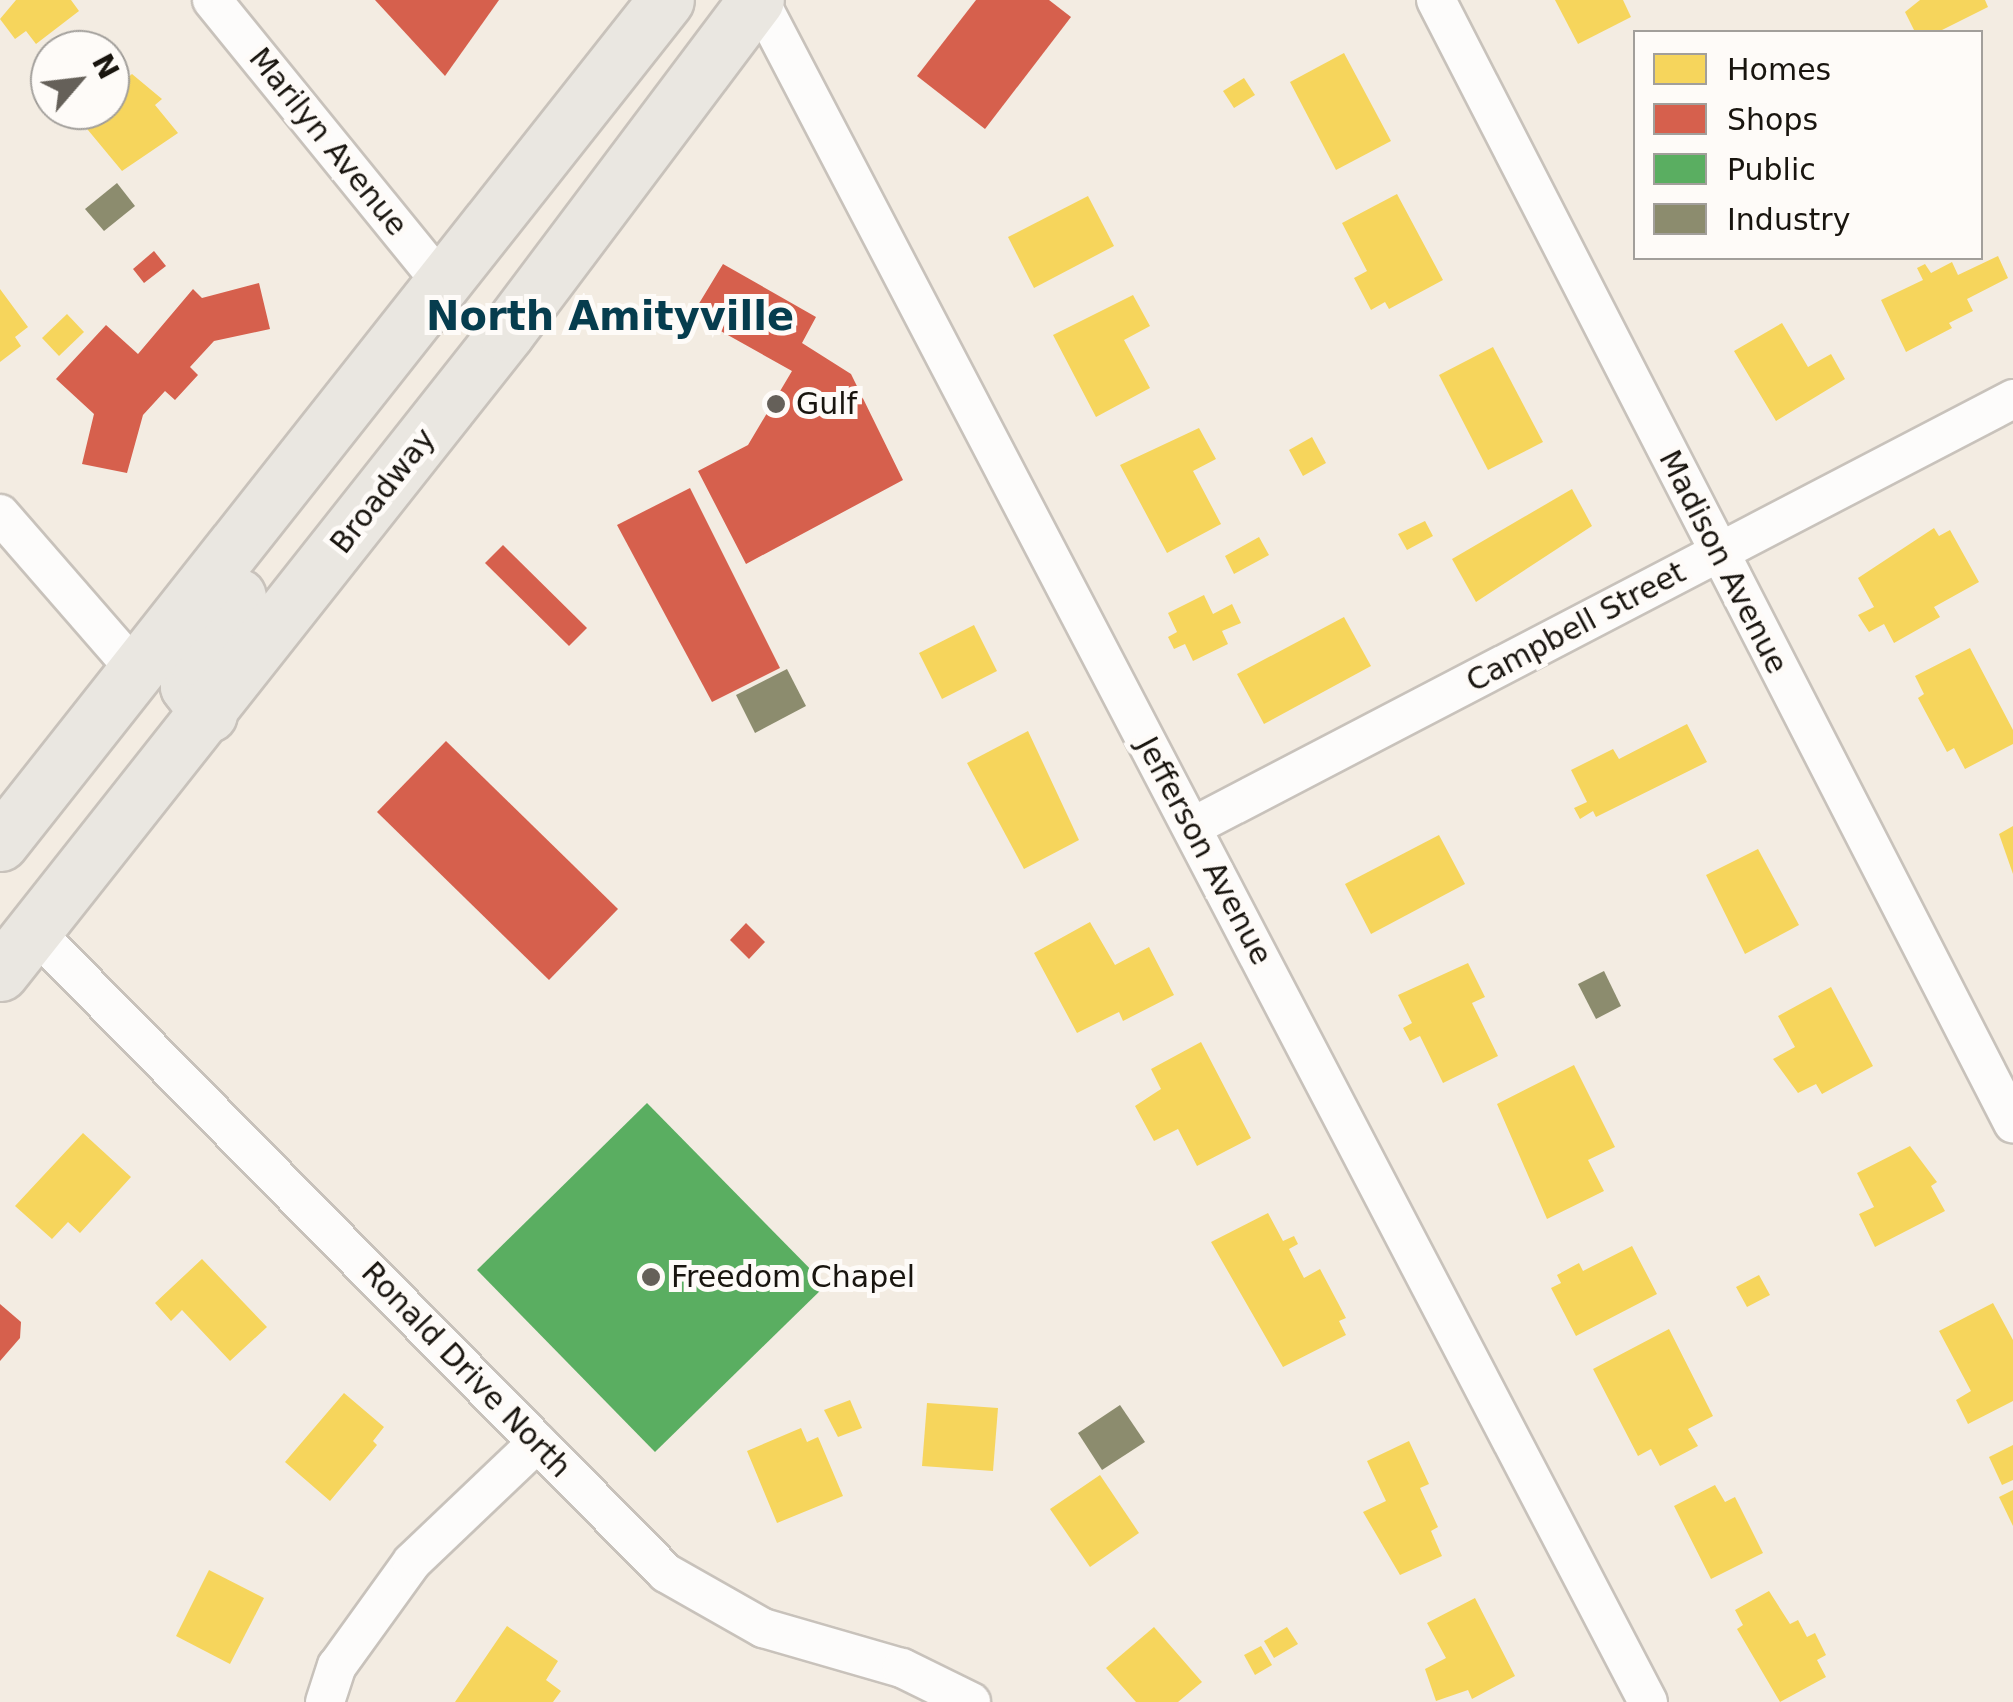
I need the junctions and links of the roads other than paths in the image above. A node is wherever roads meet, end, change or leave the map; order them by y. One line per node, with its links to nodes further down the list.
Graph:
1 (212, 0): 5 (street, Marilyn Avenue)
2 (666, 0): 5 (main road)
3 (758, 0): 11 (main road, Broadway); 12 (street, Jefferson Avenue)
4 (1436, 0): 9 (street, Madison Avenue)
5 (443, 284): 7 (main road)
6 (2013, 398): 9 (street, Campbell Street)
7 (336, 418): 10 (main road); 11 (main road)
8 (0, 514): 10 (street)
9 (1718, 552): 12 (street, Campbell Street); 16 (street, Madison Avenue)
10 (134, 668): 13 (main road); 14 (main road)
11 (209, 714): 14 (main road, Broadway)
12 (1192, 828): 20 (street, Jefferson Avenue)
13 (0, 843)
14 (33, 930): 15 (main road, Broadway); 17 (street, Ronald Drive North)
15 (0, 973)
16 (2013, 1123)
17 (538, 1443): 18 (street); 19 (street, Ronald Drive North)
18 (325, 1702)
19 (971, 1702)
20 (1648, 1702)

